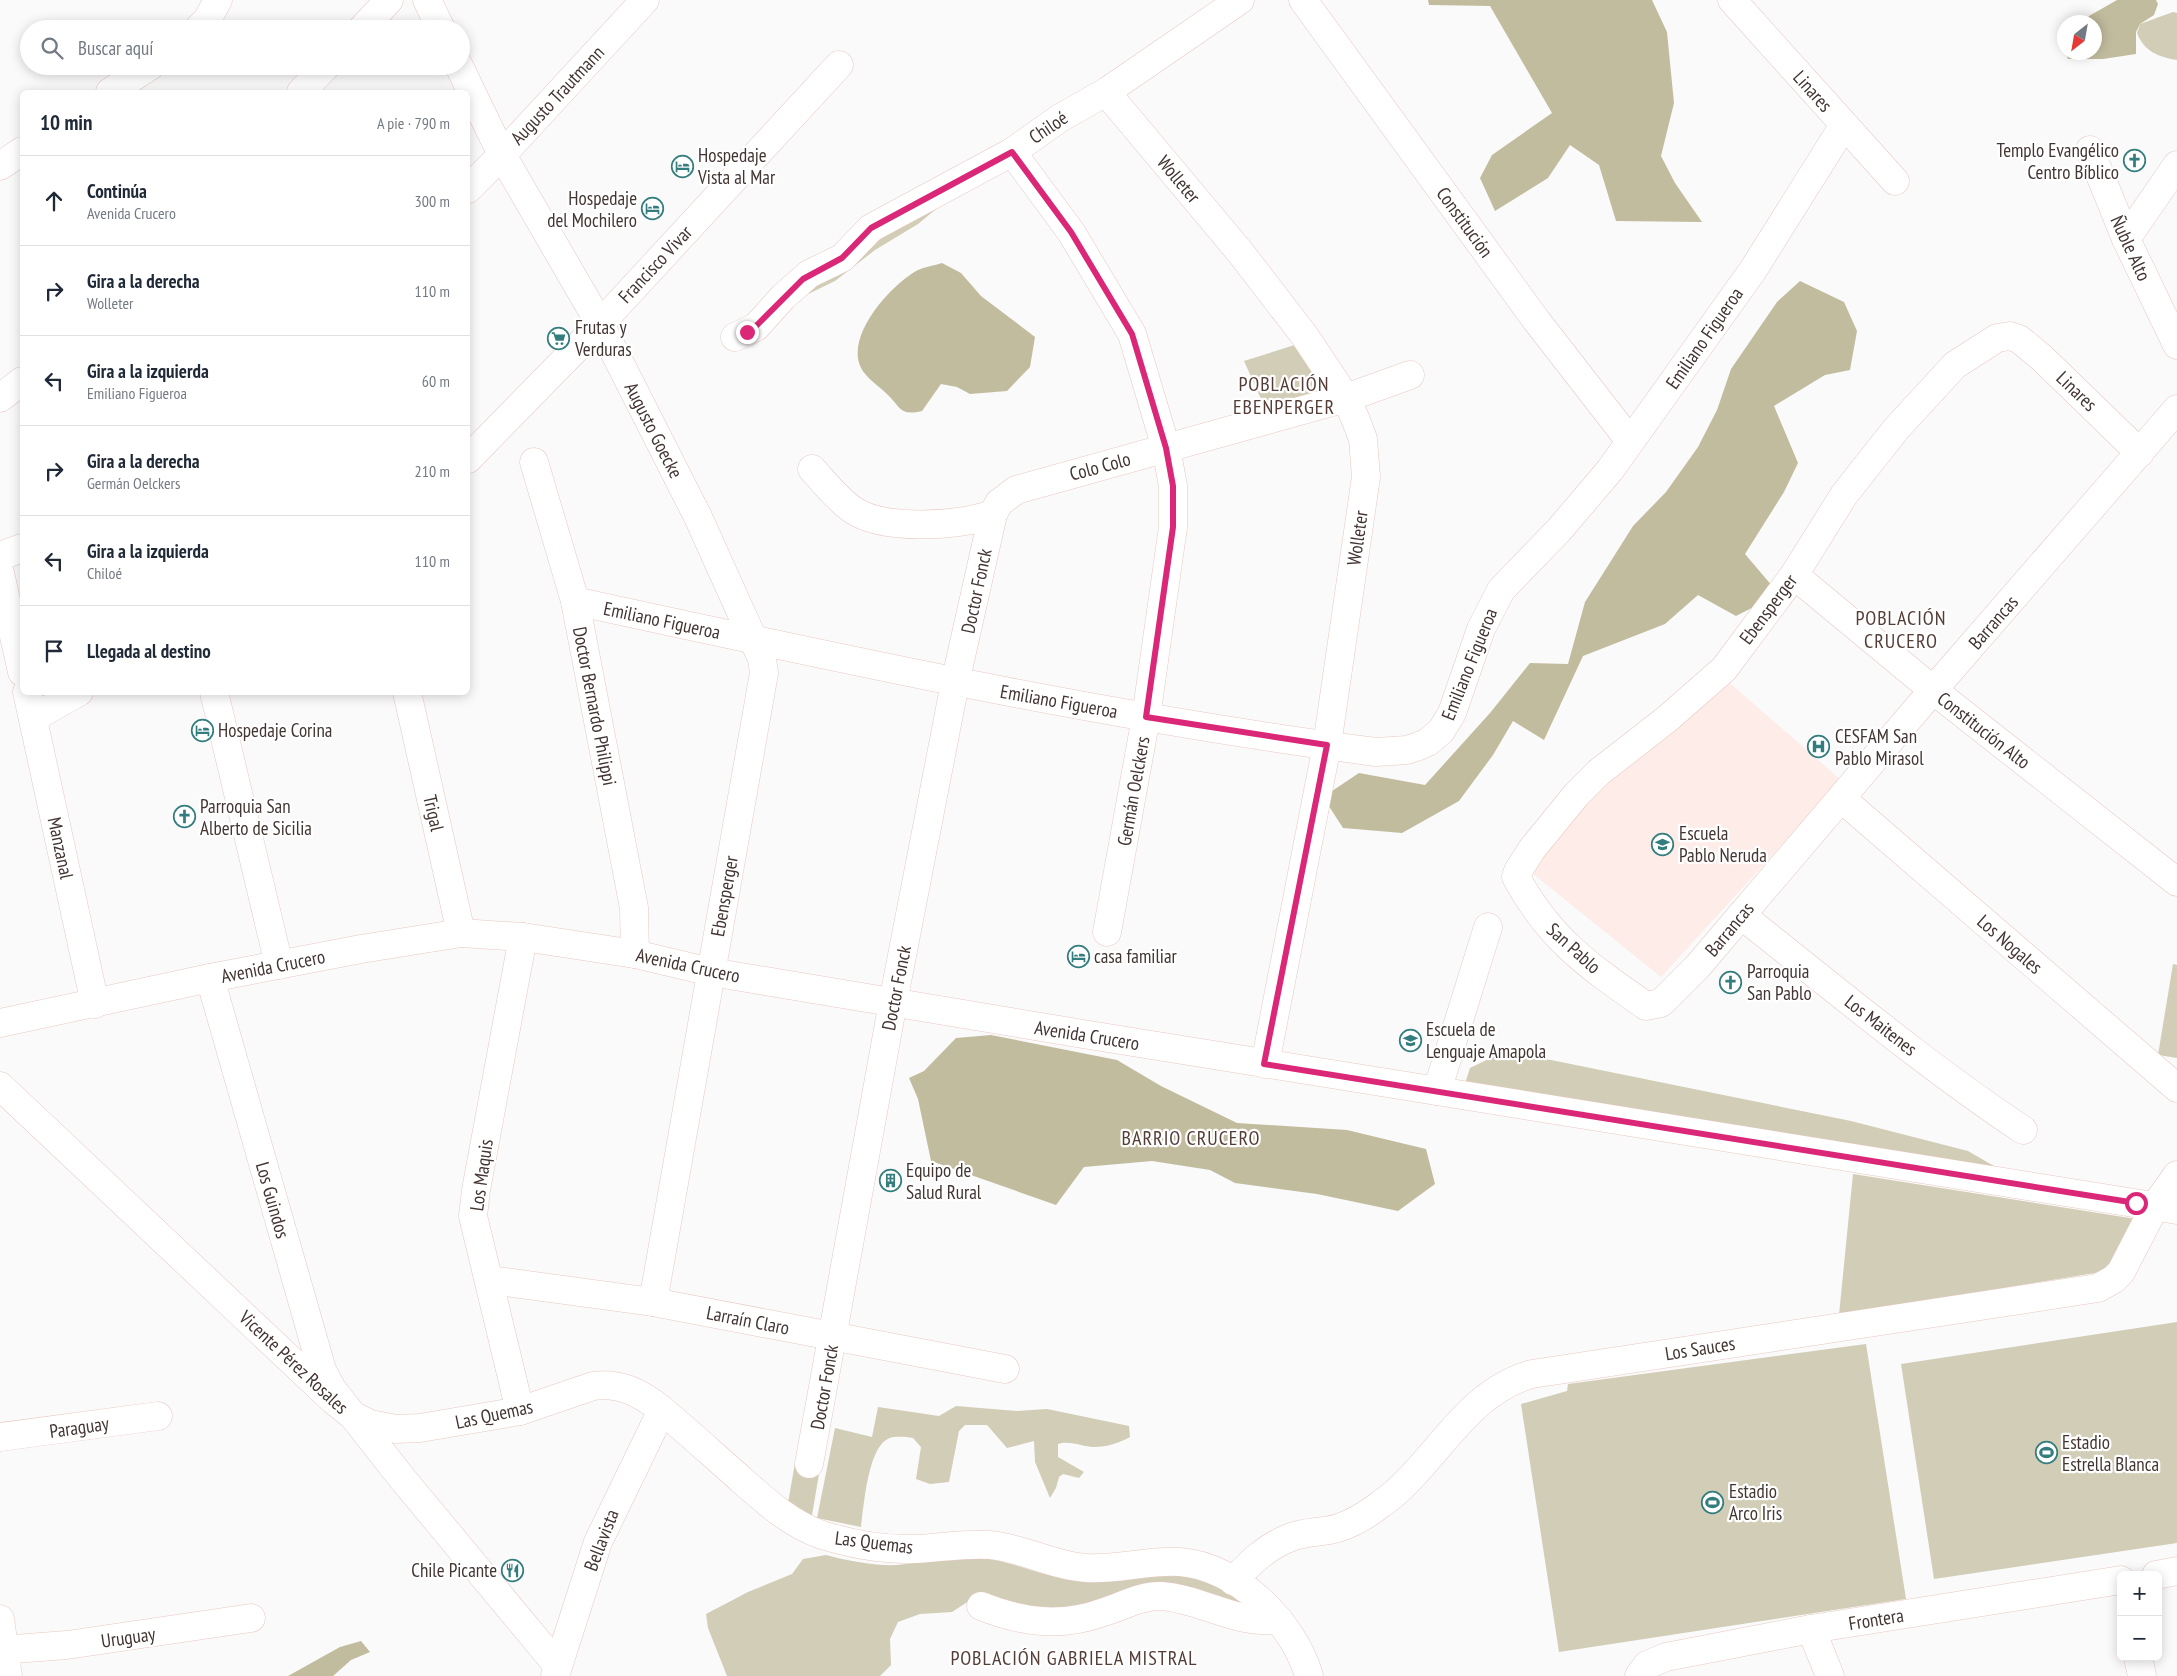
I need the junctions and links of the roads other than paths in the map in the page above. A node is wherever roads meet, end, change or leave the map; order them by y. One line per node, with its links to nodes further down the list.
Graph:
1 (218, 0): 9 (street)
2 (389, 0): 10 (street)
3 (427, 0): 11 (street)
4 (645, 0): 23 (street, Augusto Trautmann)
5 (1240, 0): 8 (street, Chiloé)
6 (1303, 0): 38 (street, Constitución)
7 (1732, 0): 19 (street, Linares)
8 (1209, 8): 18 (street, Chiloé)
9 (207, 20)
10 (370, 20)
11 (437, 20)
12 (838, 65): 29 (street, Francisco Vivar)
13 (136, 75): 16 (street)
14 (318, 75): 17 (street)
15 (463, 75): 23 (street, Augusto Goecke)
16 (113, 90)
17 (304, 90)
18 (1106, 92): 22 (street, Chiloé); 36 (street, Wolleter)
19 (1844, 125): 26 (street, Linares); 38 (street, Emiliano Figueroa)
20 (2090, 150): 28 (street, Ñuble Alto)
21 (20, 152): 25 (street)
22 (1012, 152): 31 (street, Chiloé); 39 (street, Germán Oelckers)
23 (502, 155): 27 (street, Augusto Trautmann); 29 (street, Augusto Goecke)
24 (2177, 164): 28 (street)
25 (0, 166)
26 (1896, 181)
27 (470, 187)
28 (2126, 239): 32 (street, Ñuble Alto)
29 (600, 324): 41 (street, Francisco Vivar); 50 (street, Augusto Goecke)
30 (2010, 336): 40 (street, Linares); 48 (street, Ebensperger)
31 (735, 337)
32 (2177, 345)
33 (1410, 376): 36 (street, Colo Colo)
34 (20, 383): 35 (street)
35 (0, 398)
36 (1346, 398): 39 (street, Colo Colo); 59 (street, Wolleter)
37 (2177, 410): 40 (street, Barrancas)
38 (1630, 441): 59 (street, Emiliano Figueroa)
39 (1166, 448): 44 (street, Colo Colo); 58 (street, Germán Oelckers)
40 (2140, 453): 53 (street, Barrancas)
41 (470, 457)
42 (534, 462): 49 (street, Doctor Bernardo Philippi)
43 (812, 469): 44 (street)
44 (993, 514): 52 (street, Doctor Fonck)
45 (20, 549): 46 (street)
46 (0, 556)
47 (0, 572): 51 (street)
48 (1794, 575): 53 (street, Constitución Alto); 61 (street, Ebensperger)
49 (575, 600): 50 (street, Emiliano Figueroa); 68 (street, Doctor Bernardo Philippi)
50 (754, 640): 52 (street, Emiliano Figueroa); 70 (street, Ebensperger)
51 (20, 663)
52 (956, 683): 58 (street, Emiliano Figueroa); 72 (street, Doctor Fonck)
53 (1933, 690): 60 (street, Barrancas); 62 (street, Constitución Alto)
54 (68, 695): 57 (street)
55 (215, 695): 69 (street)
56 (408, 695): 66 (street, Trigal)
57 (30, 705): 73 (street, Manzanal)
58 (1146, 717): 59 (street, Emiliano Figueroa); 65 (street, Germán Oelckers)
59 (1327, 745): 76 (street, Wolleter)
60 (1842, 799): 63 (street, Barrancas); 78 (street, Los Nogales)
61 (1516, 877): 74 (street, San Pablo)
62 (2177, 882)
63 (1741, 915): 74 (street, Barrancas); 80 (street, Los Maitenes)
64 (1488, 928): 79 (street)
65 (1107, 932)
66 (462, 933): 67 (street, Avenida Crucero); 69 (street, Avenida Crucero)
67 (523, 937): 68 (street, Avenida Crucero); 83 (street, Los Maquis)
68 (635, 954): 70 (street, Avenida Crucero)
69 (279, 965): 71 (street, Avenida Crucero)
70 (711, 972): 72 (street, Avenida Crucero); 84 (street, Ebensperger)
71 (210, 978): 73 (street, Avenida Crucero); 89 (street, Los Guindos)
72 (893, 1002): 76 (street, Avenida Crucero); 85 (street, Doctor Fonck)
73 (95, 1004): 75 (street, Avenida Crucero)
74 (1646, 1006)
75 (0, 1023)
76 (1264, 1064): 79 (street, Avenida Crucero)
77 (0, 1086): 89 (street, Vicente Pérez Rosales)
78 (2177, 1088)
79 (1437, 1091): 82 (street, Avenida Crucero)
80 (2023, 1130)
81 (2177, 1175): 82 (street, Los Sauces)
82 (2166, 1208): 95 (street, Los Sauces)
83 (490, 1280): 84 (street, Larraín Claro); 88 (street, Los Maquis)
84 (653, 1302): 85 (street, Larraín Claro)
85 (833, 1337): 86 (street, Larraín Claro); 92 (street, Doctor Fonck)
86 (1005, 1369)
87 (662, 1410): 88 (street, Las Quemas); 95 (street, Las Quemas); 105 (street, Bellavista)
88 (520, 1411): 89 (street, Las Quemas)
89 (352, 1415): 105 (street, Vicente Pérez Rosales)
90 (158, 1416): 91 (street, Paraguay)
91 (0, 1437)
92 (809, 1464)
93 (2177, 1571): 94 (street)
94 (2162, 1574)
95 (1232, 1581): 100 (street, Las Quemas)
96 (2117, 1581): 102 (street, Frontera)
97 (981, 1606): 100 (street)
98 (217, 1607): 103 (street, Uruguay)
99 (251, 1618): 103 (street, Uruguay)
100 (1278, 1618): 107 (street, Las Quemas)
101 (0, 1620): 103 (street)
102 (1811, 1629): 108 (street, Frontera); 109 (street)
103 (2, 1650): 106 (street)
104 (2139, 1661): 110 (street)
105 (557, 1671)
106 (8, 1676)
107 (1309, 1676)
108 (1639, 1676)
109 (1830, 1676)
110 (2142, 1676)

